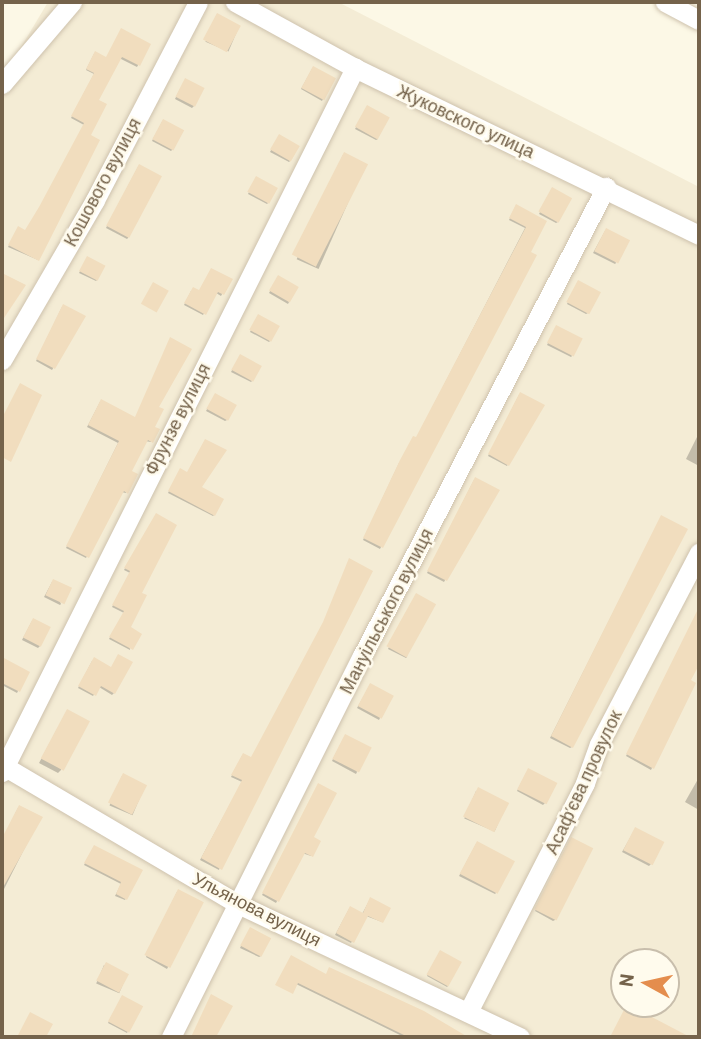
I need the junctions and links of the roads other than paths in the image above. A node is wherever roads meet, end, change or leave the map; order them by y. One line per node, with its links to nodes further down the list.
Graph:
1 (72, 2): 7 (street)
2 (198, 2): 10 (street, Кошового вулиця)
3 (236, 2): 6 (street, Жуковского улица)
4 (665, 2): 5 (street)
5 (699, 20)
6 (355, 68): 8 (street, Жуковского улица); 12 (street, Фрунзе вулиця)
7 (2, 84)
8 (606, 187): 9 (street, Жуковского улица); 13 (street, Мануільського вулиця)
9 (699, 235)
10 (2, 360)
11 (699, 554): 14 (street, Асаф’єва провулок)
12 (3, 768): 13 (street, Ульянова вулиця)
13 (238, 904): 14 (street, Ульянова вулиця); 15 (street, Мануільського вулиця)
14 (468, 1012): 16 (street, Ульянова вулиця)
15 (171, 1037)
16 (520, 1037)

